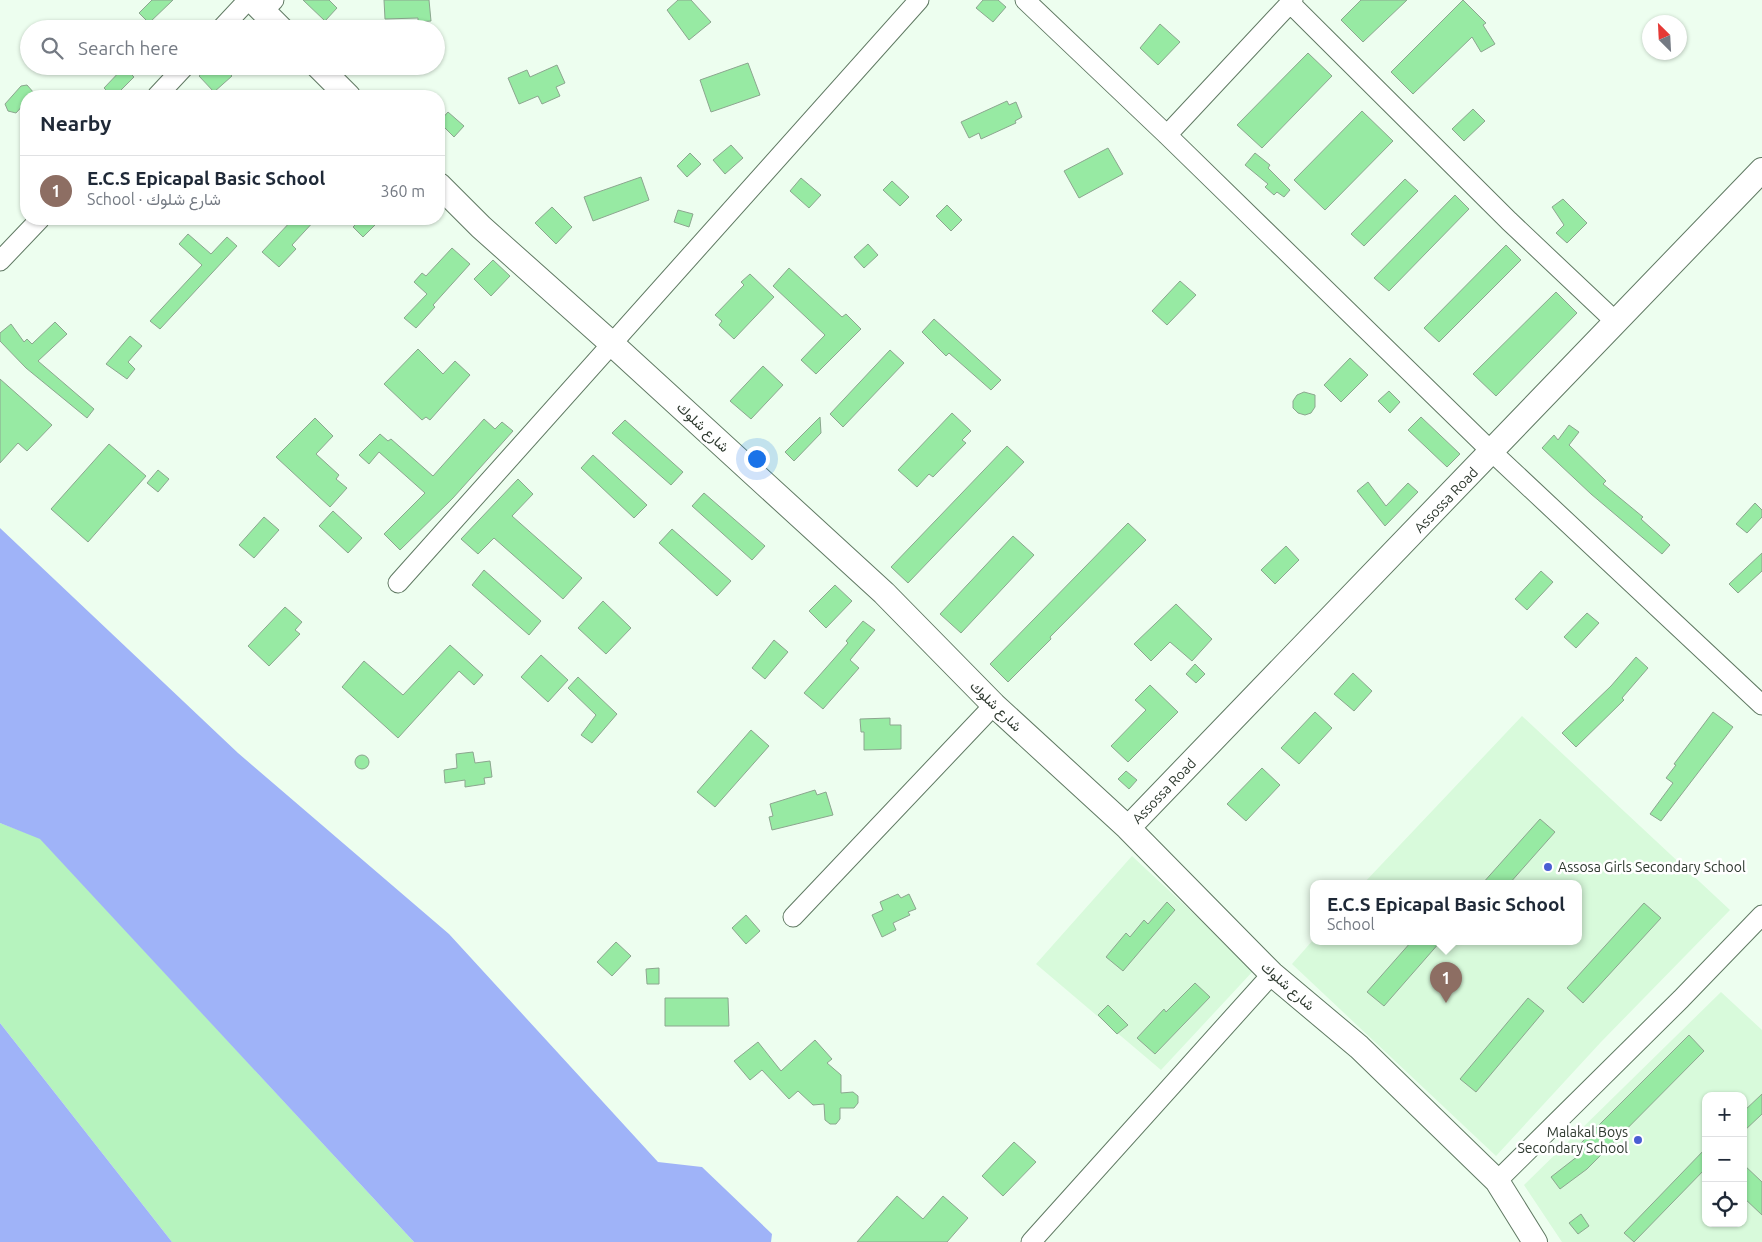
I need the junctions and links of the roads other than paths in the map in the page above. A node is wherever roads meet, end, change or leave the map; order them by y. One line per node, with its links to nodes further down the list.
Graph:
1 (919, 0): 17 (street)
2 (1025, 0): 11 (street)
3 (1291, 2): 11 (street); 16 (street)
4 (259, 3): 5 (street); 6 (street)
5 (234, 20)
6 (273, 20)
7 (177, 75): 9 (street)
8 (327, 75): 10 (street)
9 (163, 90)
10 (342, 90)
11 (1168, 135): 18 (street)
12 (1762, 170): 16 (street, Assossa Road)
13 (445, 191): 17 (street, شارع شلوك)
14 (34, 225): 15 (street)
15 (0, 261)
16 (1617, 323): 18 (street, Assossa Road)
17 (611, 343): 19 (street); 20 (street, شارع شلوك)
18 (1492, 452): 21 (street); 22 (street, Assossa Road)
19 (398, 583)
20 (994, 705): 22 (street, شارع شلوك); 24 (street)
21 (1762, 705)
22 (1128, 828): 25 (street, شارع شلوك)
23 (1762, 914): 26 (street)
24 (792, 917)
25 (1272, 974): 26 (street, شارع شلوك); 27 (street)
26 (1497, 1181): 28 (street, شارع شلوك)
27 (1031, 1242)
28 (1535, 1242)

